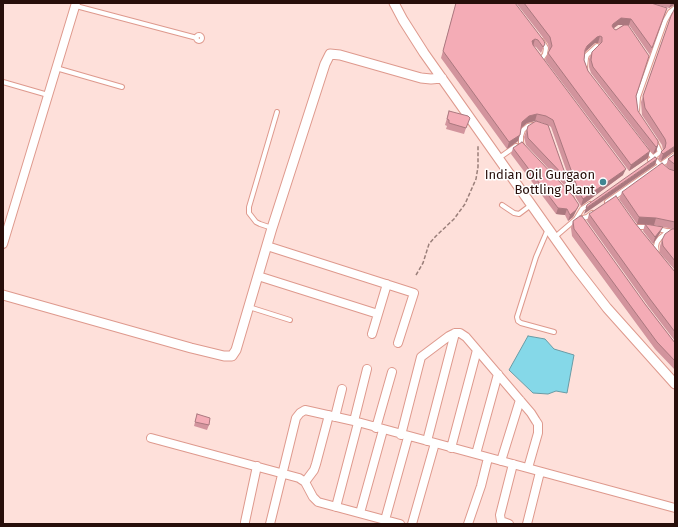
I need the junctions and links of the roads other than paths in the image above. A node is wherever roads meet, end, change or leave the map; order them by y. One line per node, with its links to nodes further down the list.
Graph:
1 (394, 3): 16 (street)
2 (76, 4): 6 (lane); 14 (street)
3 (675, 8): 5 (lane)
4 (664, 11): 5 (lane)
5 (670, 12): 12 (lane)
6 (196, 38)
7 (541, 40): 11 (lane)
8 (597, 46): 15 (lane)
9 (537, 54): 11 (lane)
10 (646, 56): 12 (lane)
11 (541, 60): 13 (lane)
12 (651, 63): 21 (lane)
13 (545, 66)
14 (56, 68): 18 (lane); 19 (street)
15 (587, 72)
16 (442, 78): 28 (street); 48 (street)
17 (3, 82): 19 (lane)
18 (122, 87)
19 (48, 95): 54 (street)
20 (277, 112): 48 (lane)
21 (638, 116)
22 (538, 125): 24 (lane)
23 (650, 134): 29 (lane)
24 (521, 143): 26 (lane); 28 (lane)
25 (645, 150): 29 (lane)
26 (528, 152)
27 (675, 155): 31 (lane)
28 (499, 158): 39 (street)
29 (653, 158): 30 (lane); 31 (lane)
30 (646, 163)
31 (659, 164): 33 (lane); 35 (lane)
32 (563, 171): 36 (lane)
33 (669, 173)
34 (563, 190): 36 (lane)
35 (614, 198): 38 (lane); 41 (lane)
36 (573, 200): 43 (lane)
37 (594, 201): 43 (lane)
38 (618, 203)
39 (531, 204): 40 (lane); 49 (street)
40 (502, 205)
41 (603, 205)
42 (598, 209): 44 (lane)
43 (581, 212): 44 (lane)
44 (578, 219): 46 (lane); 53 (lane)
45 (630, 221): 47 (lane)
46 (585, 225)
47 (635, 227): 50 (lane); 51 (lane)
48 (272, 228): 55 (street)
49 (548, 229): 53 (street); 65 (lane)
50 (669, 231): 52 (lane); 57 (lane)
51 (639, 232)
52 (675, 233)
53 (554, 238): 73 (street)
54 (3, 244)
55 (267, 246): 59 (street); 60 (street)
56 (652, 249): 57 (lane)
57 (657, 254): 58 (lane)
58 (661, 260)
59 (258, 276): 62 (street); 63 (street)
60 (387, 284): 63 (street); 68 (street)
61 (3, 295): 62 (street)
62 (249, 306): 64 (lane)
63 (378, 314): 67 (street)
64 (290, 320)
65 (554, 332)
66 (455, 333): 69 (street); 79 (street); 81 (street)
67 (372, 334)
68 (398, 343)
69 (477, 350): 72 (street); 82 (street)
70 (367, 369): 77 (street)
71 (392, 372): 78 (street)
72 (498, 374): 75 (street); 83 (street)
73 (675, 384)
74 (342, 389): 76 (street)
75 (520, 400): 85 (street); 88 (street)
76 (332, 416): 77 (street); 90 (street); 91 (street)
77 (356, 422): 78 (street); 92 (street)
78 (380, 429): 79 (street); 94 (street)
79 (405, 436): 81 (street); 95 (street)
80 (151, 438): 87 (street)
81 (431, 442): 82 (street); 99 (street)
82 (451, 448): 83 (street)
83 (476, 454): 84 (street)
84 (488, 458): 85 (street); 100 (street)
85 (501, 461): 86 (street)
86 (513, 464): 88 (street); 101 (street)
87 (257, 466): 90 (street); 96 (street)
88 (528, 468): 89 (street)
89 (540, 472): 93 (street); 102 (street)
90 (283, 473): 91 (street); 97 (street)
91 (305, 482): 92 (street)
92 (336, 507): 94 (street)
93 (675, 508)
94 (360, 513): 95 (street)
95 (385, 520): 98 (street)
96 (245, 522)
97 (270, 524)
98 (397, 524)
99 (412, 524)
100 (468, 524)
101 (508, 524)
102 (527, 524)

